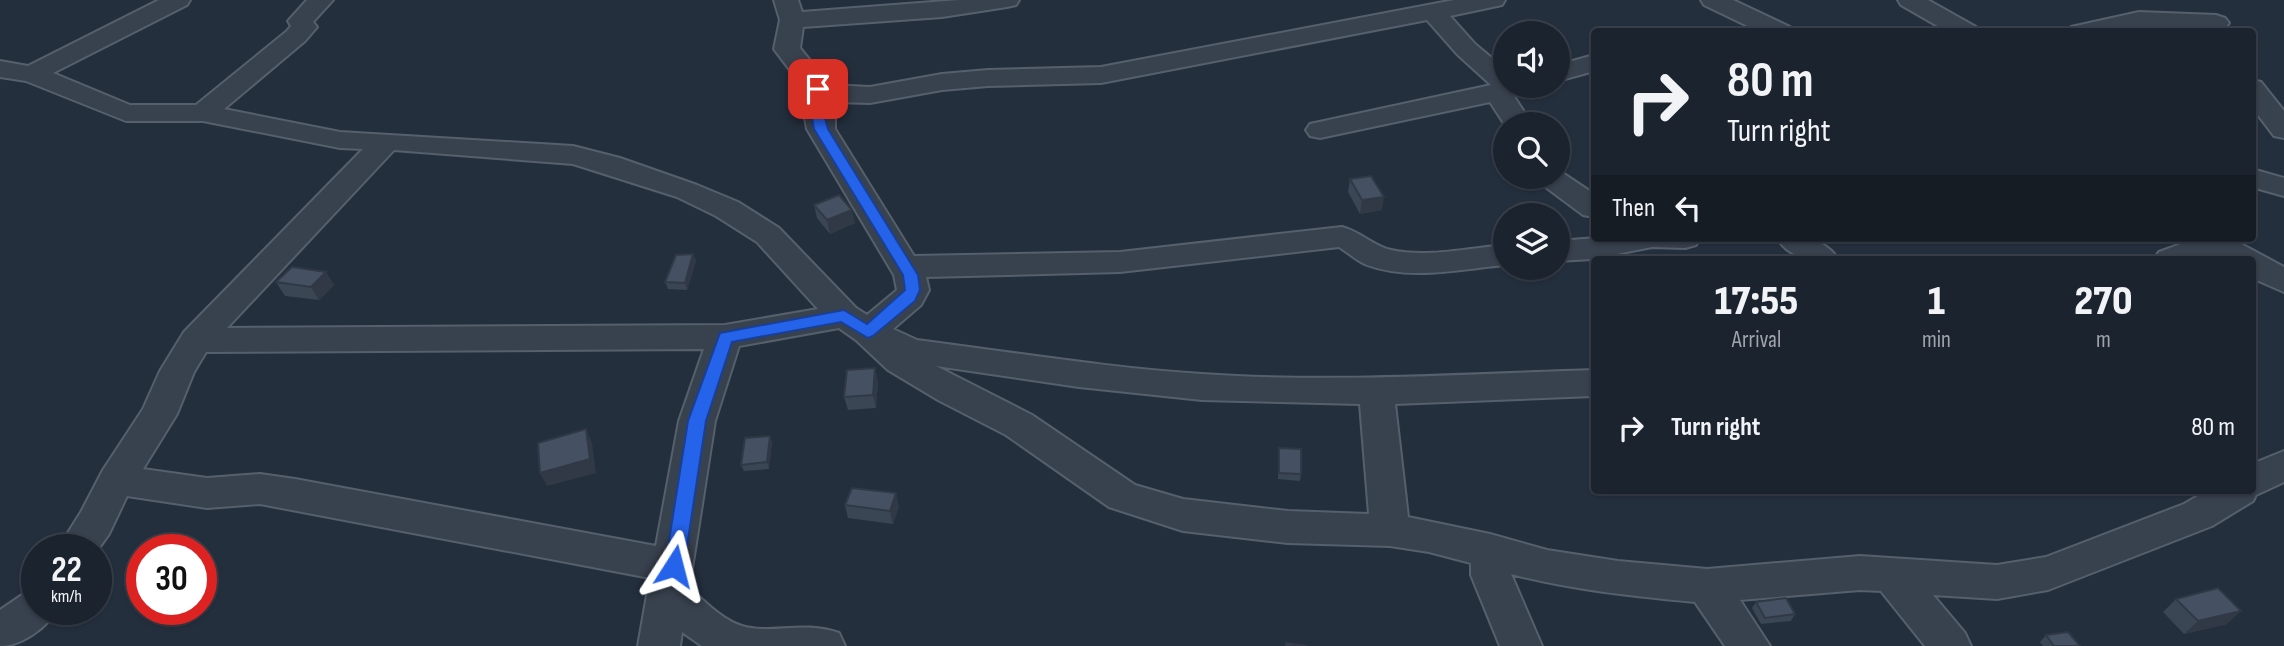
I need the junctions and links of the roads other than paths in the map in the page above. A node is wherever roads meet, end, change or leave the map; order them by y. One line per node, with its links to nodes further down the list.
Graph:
1 (178, 0): 16 (street)
2 (321, 0): 23 (street)
3 (1007, 0): 8 (street)
4 (1493, 0): 9 (street)
5 (1713, 0): 10 (street)
6 (1910, 0): 12 (street)
7 (2189, 0): 11 (street)
8 (789, 10): 20 (street)
9 (1433, 12): 17 (street); 20 (street)
10 (1770, 27)
11 (2220, 27): 13 (street)
12 (1960, 28)
13 (2098, 28)
14 (1591, 64): 15 (street)
15 (1570, 70)
16 (16, 72): 23 (street)
17 (1493, 74)
18 (1493, 90): 25 (street)
19 (2256, 91): 22 (street)
20 (822, 93): 42 (street)
21 (2256, 93): 26 (street)
22 (2284, 105)
23 (203, 113): 27 (street)
24 (2256, 128): 26 (street)
25 (1320, 130)
26 (2284, 130)
27 (387, 141): 44 (street); 46 (street)
28 (2256, 179): 29 (street)
29 (2284, 187)
30 (1567, 189): 31 (street)
31 (1591, 206)
32 (1624, 242): 36 (street)
33 (1798, 242): 38 (street)
34 (2206, 242): 39 (street)
35 (2213, 242): 40 (street)
36 (1570, 250)
37 (1493, 256): 42 (street)
38 (1818, 256)
39 (2176, 256)
40 (2238, 256)
41 (2256, 266): 43 (street)
42 (909, 278): 44 (street)
43 (2284, 281)
44 (856, 324): 45 (street); 48 (street); 53 (street)
45 (725, 337): 46 (street); 57 (street)
46 (196, 340): 50 (street)
47 (1591, 383): 48 (street)
48 (1376, 392): 53 (street)
49 (2284, 465): 51 (street)
50 (116, 480): 54 (street); 57 (street)
51 (2256, 480)
52 (2232, 494): 56 (street)
53 (1390, 530): 55 (street)
54 (87, 534)
55 (1490, 550): 58 (street); 63 (street)
56 (1891, 574): 58 (street); 65 (street)
57 (672, 581): 61 (street); 62 (street)
58 (1707, 586): 64 (street)
59 (21, 618): 60 (street)
60 (0, 633)
61 (659, 646)
62 (824, 646)
63 (1521, 646)
64 (1749, 646)
65 (1950, 646)

